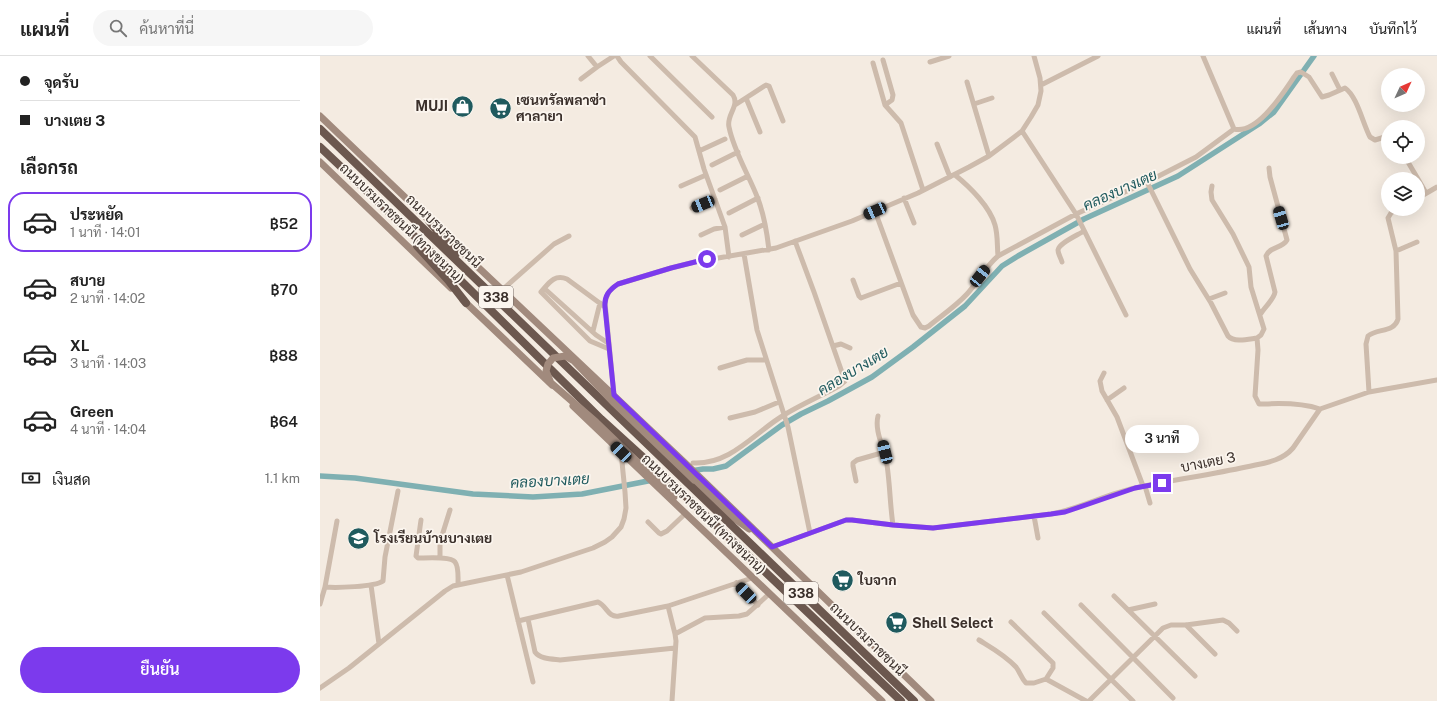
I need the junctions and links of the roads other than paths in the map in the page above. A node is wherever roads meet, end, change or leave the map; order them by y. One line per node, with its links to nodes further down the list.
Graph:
1 (588, 56): 13 (street)
2 (614, 56): 13 (street)
3 (617, 56): 35 (street)
4 (650, 56): 25 (street)
5 (692, 56): 22 (street)
6 (949, 56): 11 (street)
7 (1034, 56): 17 (street)
8 (1098, 56): 17 (street)
9 (1203, 56): 28 (street)
10 (883, 60): 23 (street)
11 (930, 62)
12 (873, 63): 23 (street)
13 (597, 67): 15 (street)
14 (1332, 74): 18 (street)
15 (581, 79)
16 (967, 82): 21 (street)
17 (1041, 85): 29 (street)
18 (1340, 90): 28 (street); 31 (street)
19 (746, 98): 22 (street); 26 (street); 30 (street)
20 (992, 98): 21 (street)
21 (974, 104): 37 (street)
22 (735, 105): 36 (street)
23 (885, 105): 49 (street)
24 (320, 116): 60 (main road, ถนนบรมราชชนนี (ทางขนาน) / 338)
25 (712, 117)
26 (783, 121)
27 (320, 129): 76 (highway, ถนนบรมราชชนนี / 338)
28 (1234, 129): 44 (street)
29 (1022, 131): 37 (street); 57 (street)
30 (760, 132)
31 (1381, 138)
32 (725, 139): 35 (street)
33 (937, 144): 43 (street)
34 (320, 147): 59 (highway, ถนนบรมราชชนนี / 338)
35 (699, 150): 41 (street)
36 (738, 152): 39 (street); 42 (street)
37 (990, 156): 43 (street)
38 (320, 162): 83 (main road, ถนนบรมราชชนนี (ทางขนาน) / 338)
39 (712, 166)
40 (1269, 168): 88 (street)
41 (706, 175): 45 (street); 53 (street)
42 (748, 176): 48 (street); 51 (street)
43 (953, 176): 49 (street); 73 (street)
44 (1147, 184): 57 (street); 82 (street)
45 (681, 186)
46 (1212, 186): 88 (street)
47 (1437, 187): 50 (street)
48 (720, 190)
49 (923, 190): 52 (street)
50 (1426, 193)
51 (758, 198): 56 (street); 62 (street)
52 (904, 198): 55 (street); 61 (street)
53 (715, 199): 54 (street); 63 (street)
54 (692, 208)
55 (875, 211): 68 (street); 78 (street)
56 (729, 213)
57 (1077, 216): 64 (street); 73 (street)
58 (1389, 216): 71 (street)
59 (397, 221): 83 (highway); 163 (highway, ถนนบรมราชชนนี / 338)
60 (429, 221): 76 (highway); 80 (main road, ถนนบรมราชชนนี (ทางขนาน) / 338)
61 (914, 223)
62 (765, 224): 66 (street); 70 (street)
63 (725, 227): 65 (street); 74 (street)
64 (1084, 231): 75 (street); 87 (street)
65 (701, 235)
66 (742, 235)
67 (569, 236): 80 (street)
68 (795, 241): 70 (street); 93 (street)
69 (1417, 242): 71 (street)
70 (769, 250): 72 (street)
71 (1396, 251): 101 (street)
72 (744, 254): 74 (street); 96 (street)
73 (998, 256): 78 (street)
74 (729, 257): 85 (street)
75 (1062, 262)
76 (475, 278): 112 (highway, ถนนบรมราชชนนี / 338)
77 (853, 280): 78 (street)
78 (901, 283)
79 (545, 289): 84 (street); 86 (street); 89 (street)
80 (502, 290): 102 (main road, ถนนบรมราชชนนี (ทางขนาน) / 338)
81 (1225, 293): 82 (street)
82 (1208, 299): 91 (street)
83 (466, 303): 109 (main road, ถนนบรมราชชนนี (ทางขนาน) / 338)
84 (600, 304): 85 (street); 90 (street)
85 (605, 307): 92 (street)
86 (571, 312): 89 (street); 90 (street)
87 (1126, 315)
88 (1260, 315): 91 (street)
89 (566, 317): 95 (street)
90 (593, 331): 92 (street)
91 (1257, 338): 105 (street)
92 (608, 343): 95 (street)
93 (832, 346): 94 (street); 106 (street)
94 (850, 348)
95 (609, 349): 102 (street)
96 (766, 360): 97 (street); 104 (street)
97 (720, 368)
98 (1104, 373): 103 (street)
99 (1437, 380): 101 (street)
100 (1124, 388): 103 (street)
101 (1369, 392): 105 (street)
102 (614, 395): 112 (main road, ถนนบรมราชชนนี (ทางขนาน) / 338)
103 (1107, 400): 114 (street)
104 (779, 402): 106 (street); 108 (street)
105 (1320, 409): 114 (street, บางเตย 3)
106 (784, 416): 111 (street); 124 (street)
107 (878, 416): 110 (street)
108 (730, 418)
109 (621, 452): 118 (main road, ถนนบรมราชชนนี (ทางขนาน) / 338); 128 (street)
110 (885, 452): 113 (street); 123 (street)
111 (694, 463)
112 (694, 480): 126 (main road, ถนนบรมราชชนนี (ทางขนาน)); 129 (main road, bridge); 164 (highway, ถนนบรมราชชนนี / 338)
113 (856, 481)
114 (1144, 486): 116 (street); 119 (street, บางเตย 3)
115 (398, 492): 132 (street)
116 (1150, 503)
117 (450, 510): 127 (street)
118 (684, 514): 122 (street); 129 (main road, ถนนบรมราชชนนี (ทางขนาน) / 338)
119 (1034, 516): 123 (street, บางเตย 3); 125 (street)
120 (421, 520): 127 (street)
121 (337, 521): 133 (street)
122 (648, 522)
123 (893, 525): 124 (street, บางเตย 3)
124 (810, 533): 126 (street, บางเตย 3)
125 (1038, 538)
126 (770, 545): 165 (main road, ถนนบรมราชชนนี (ทางขนาน) / 338)
127 (440, 558): 131 (street)
128 (507, 575): 131 (street); 144 (street)
129 (754, 580): 130 (street); 134 (main road, ถนนบรมราชชนนี (ทางขนาน) / 338)
130 (736, 583): 138 (street); 140 (street)
131 (458, 584): 151 (street)
132 (370, 585): 133 (street); 151 (street)
133 (326, 587): 136 (street)
134 (769, 594): 138 (street); 162 (main road, ถนนบรมราชชนนี (ทางขนาน) / 338)
135 (1114, 596): 141 (street)
136 (320, 604)
137 (1155, 604): 141 (street)
138 (758, 605): 148 (street)
139 (1081, 605): 154 (street)
140 (668, 606): 143 (street); 148 (street)
141 (1128, 610): 149 (street)
142 (1044, 613): 157 (street)
143 (528, 619): 144 (street); 152 (street)
144 (518, 621): 158 (street)
145 (1011, 622): 156 (street)
146 (1186, 625): 147 (street); 149 (street); 153 (street)
147 (1237, 631)
148 (675, 634): 152 (street)
149 (1155, 636): 154 (street); 155 (street)
150 (979, 640): 156 (street)
151 (379, 644): 159 (street)
152 (675, 648): 161 (street)
153 (1215, 654)
154 (1132, 657): 157 (street); 160 (street)
155 (1195, 676)
156 (1046, 679): 166 (street)
157 (1110, 679): 166 (street); 167 (street)
158 (533, 682)
159 (320, 688)
160 (1173, 698)
161 (672, 701)
162 (882, 701)
163 (900, 701)
164 (914, 701)
165 (932, 701)
166 (1087, 701)
167 (1133, 701)

